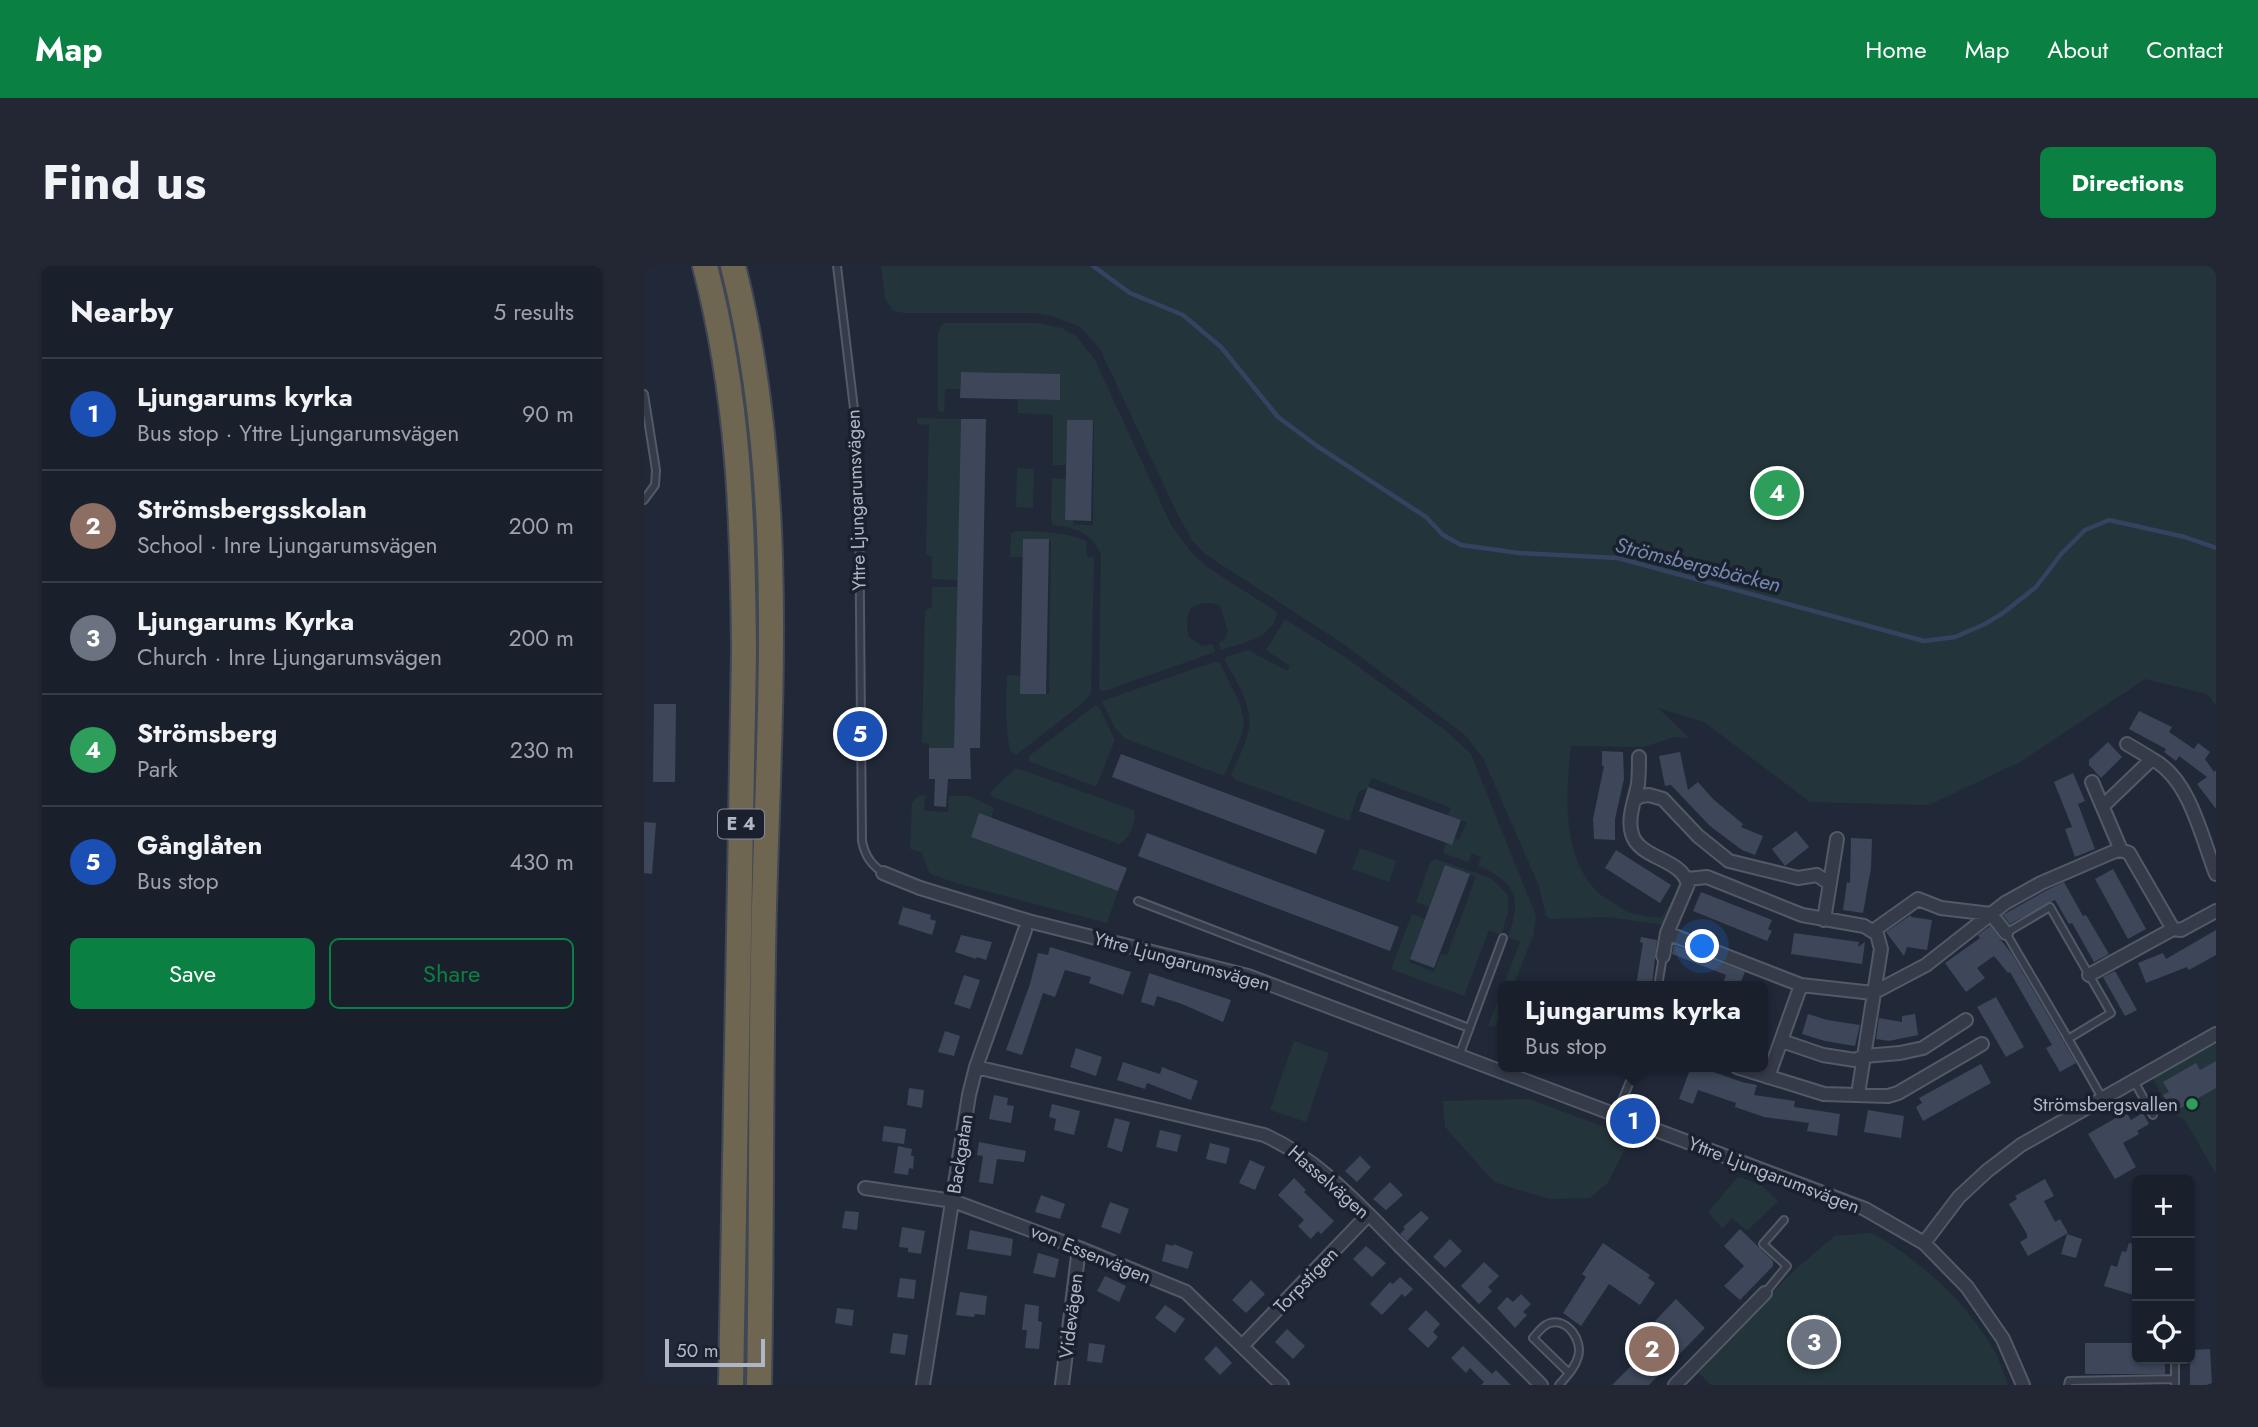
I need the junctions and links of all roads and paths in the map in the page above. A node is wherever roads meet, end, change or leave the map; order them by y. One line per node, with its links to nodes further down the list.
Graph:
1 (705, 266): 65 (highway, E 4)
2 (733, 266): 66 (highway, E 4)
3 (836, 266): 15 (lane, Yttre Ljungarumsvägen)
4 (644, 394): 5 (lane)
5 (644, 500)
6 (2127, 744): 8 (street)
7 (1639, 757): 10 (street)
8 (2152, 760): 11 (street); 16 (street)
9 (2092, 782): 11 (street)
10 (1634, 800): 14 (street); 18 (street)
11 (2103, 806): 13 (street)
12 (1837, 839): 19 (street)
13 (2121, 850): 22 (street); 24 (street)
14 (1721, 856): 17 (street); 19 (street)
15 (883, 873): 41 (street, Yttre Ljungarumsvägen)
16 (2216, 874)
17 (1707, 877): 18 (street); 23 (street)
18 (1687, 879): 27 (street)
19 (1830, 884): 23 (street)
20 (1139, 901): 36 (lane)
21 (2216, 911): 24 (street)
22 (1991, 914): 26 (street); 28 (street); 34 (street)
23 (1824, 920): 26 (street)
24 (2173, 929): 31 (street)
25 (1025, 930): 43 (street, Backgatan)
26 (1873, 931): 34 (street)
27 (1667, 933): 30 (street); 33 (street)
28 (2006, 933): 31 (lane); 38 (lane)
29 (1503, 938): 36 (lane)
30 (1663, 956): 32 (lane)
31 (2089, 975): 38 (lane)
32 (1659, 981)
33 (1801, 985): 34 (street); 39 (street)
34 (1873, 993): 42 (street)
35 (1966, 1020): 42 (street)
36 (1469, 1028): 41 (lane)
37 (2216, 1034): 49 (street)
38 (2068, 1039): 51 (lane)
39 (1782, 1041): 42 (street); 48 (street)
40 (1982, 1044): 50 (street)
41 (1459, 1056): 44 (street, Yttre Ljungarumsvägen)
42 (1864, 1056): 50 (street)
43 (976, 1067): 55 (street, Backgatan); 56 (street, Hasselvägen)
44 (1498, 1071)
45 (1502, 1072): 52 (street, Yttre Ljungarumsvägen)
46 (1634, 1072): 52 (lane)
47 (1752, 1072): 48 (street)
48 (1768, 1077): 50 (street)
49 (2134, 1080): 51 (street); 53 (lane)
50 (1858, 1094)
51 (2102, 1098): 58 (street)
52 (1616, 1115): 58 (street, Yttre Ljungarumsvägen)
53 (2153, 1115)
54 (864, 1188): 55 (street, von Essenvägen)
55 (953, 1201): 59 (street, von Essenvägen); 67 (street, Backgatan)
56 (1368, 1215): 61 (street, Torpstigen); 70 (street, Hasselvägen)
57 (1784, 1220): 60 (lane)
58 (1924, 1243): 73 (street, Yttre Ljungarumsvägen)
59 (1079, 1248): 61 (street, von Essenvägen); 68 (street, Videvägen)
60 (1765, 1293): 72 (street)
61 (1243, 1345): 69 (street, von Essenvägen)
62 (2175, 1364): 64 (lane)
63 (1569, 1373): 63 (lane); 71 (lane)
64 (2175, 1382): 74 (lane)
65 (731, 1385)
66 (759, 1385)
67 (923, 1385)
68 (1062, 1385)
69 (1282, 1385)
70 (1541, 1385)
71 (1559, 1385)
72 (1675, 1385)
73 (2022, 1385)
74 (2068, 1385)

